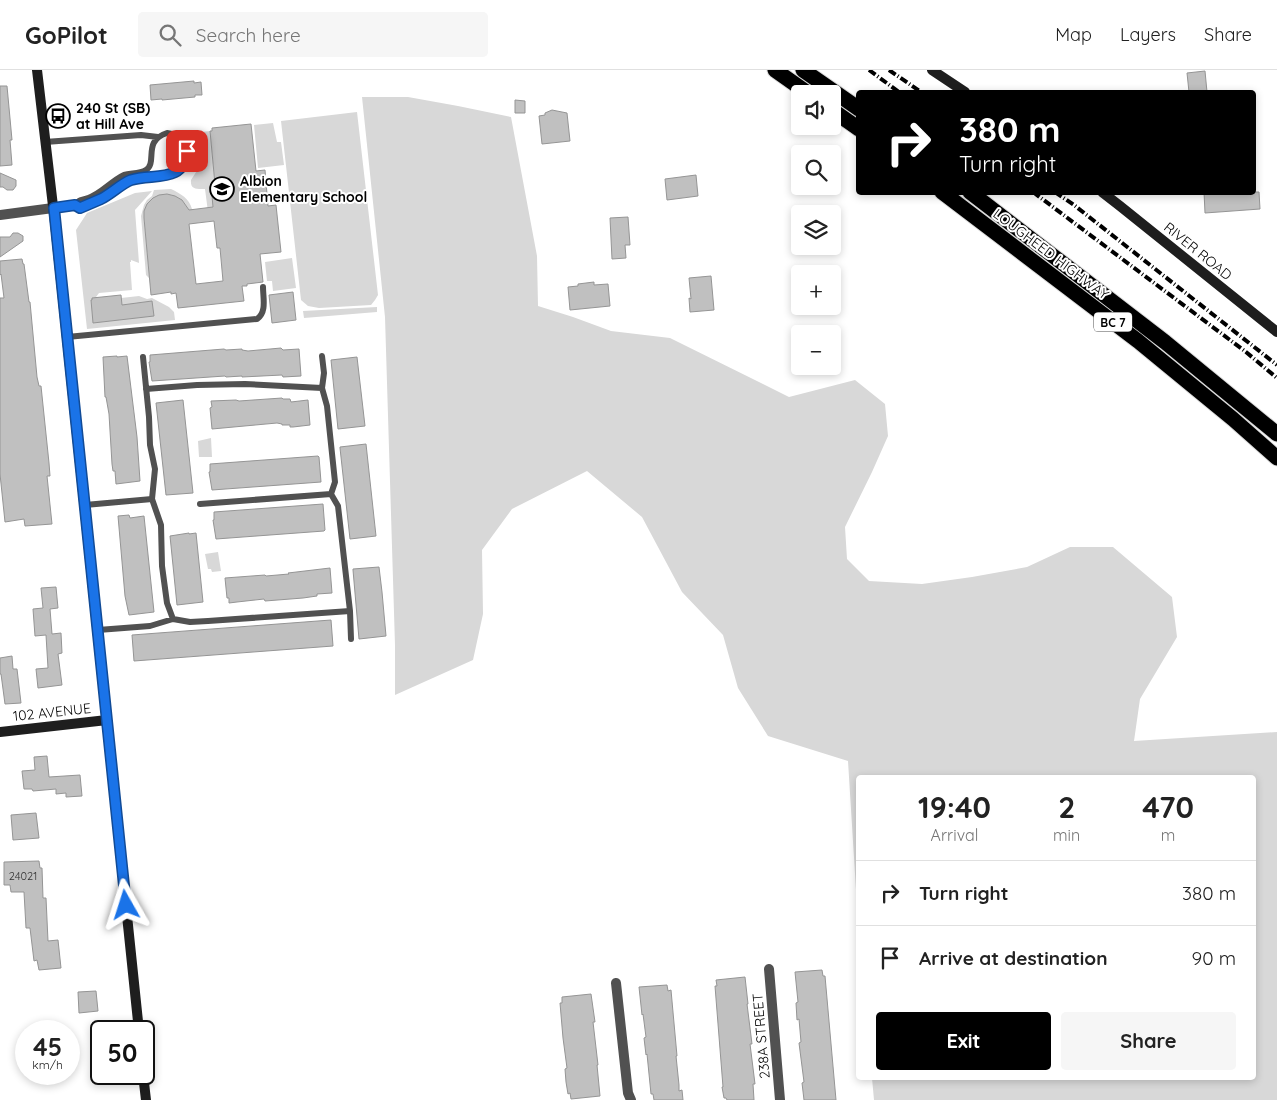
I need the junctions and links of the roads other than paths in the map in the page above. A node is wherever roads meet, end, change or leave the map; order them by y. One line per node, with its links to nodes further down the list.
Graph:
1 (37, 70): 11 (main road)
2 (775, 70): 5 (highway)
3 (803, 70): 7 (highway)
4 (932, 70): 6 (main road)
5 (796, 85)
6 (962, 90)
7 (856, 107)
8 (841, 116): 9 (highway)
9 (856, 127)
10 (158, 137): 11 (lane); 15 (lane); 15 (lane)
11 (45, 142): 16 (main road)
12 (946, 195): 26 (highway, LOUGHEED HIGHWAY / BC 7)
13 (974, 195): 25 (highway, LOUGHEED HIGHWAY / BC 7)
14 (1106, 195): 19 (main road, RIVER ROAD)
15 (75, 205): 16 (lane)
16 (54, 208): 17 (street); 20 (main road)
17 (0, 215)
18 (262, 288): 20 (lane)
19 (1277, 332)
20 (67, 337): 30 (main road)
21 (322, 356): 23 (lane)
22 (143, 358): 24 (lane)
23 (322, 388): 24 (lane); 27 (lane)
24 (146, 389): 28 (lane)
25 (1277, 434)
26 (1277, 458)
27 (332, 494): 29 (lane); 31 (lane)
28 (152, 499): 30 (lane); 32 (lane)
29 (200, 504)
30 (84, 505): 33 (main road)
31 (350, 611): 32 (lane); 34 (lane)
32 (173, 619): 33 (lane)
33 (98, 630): 35 (main road)
34 (351, 639)
35 (107, 720): 36 (main road, 102 AVENUE); 39 (main road)
36 (0, 732)
37 (769, 969): 43 (street, 238A STREET)
38 (616, 983): 42 (street)
39 (138, 1020)
40 (144, 1085): 41 (main road)
41 (146, 1100)
42 (631, 1100)
43 (780, 1100)

